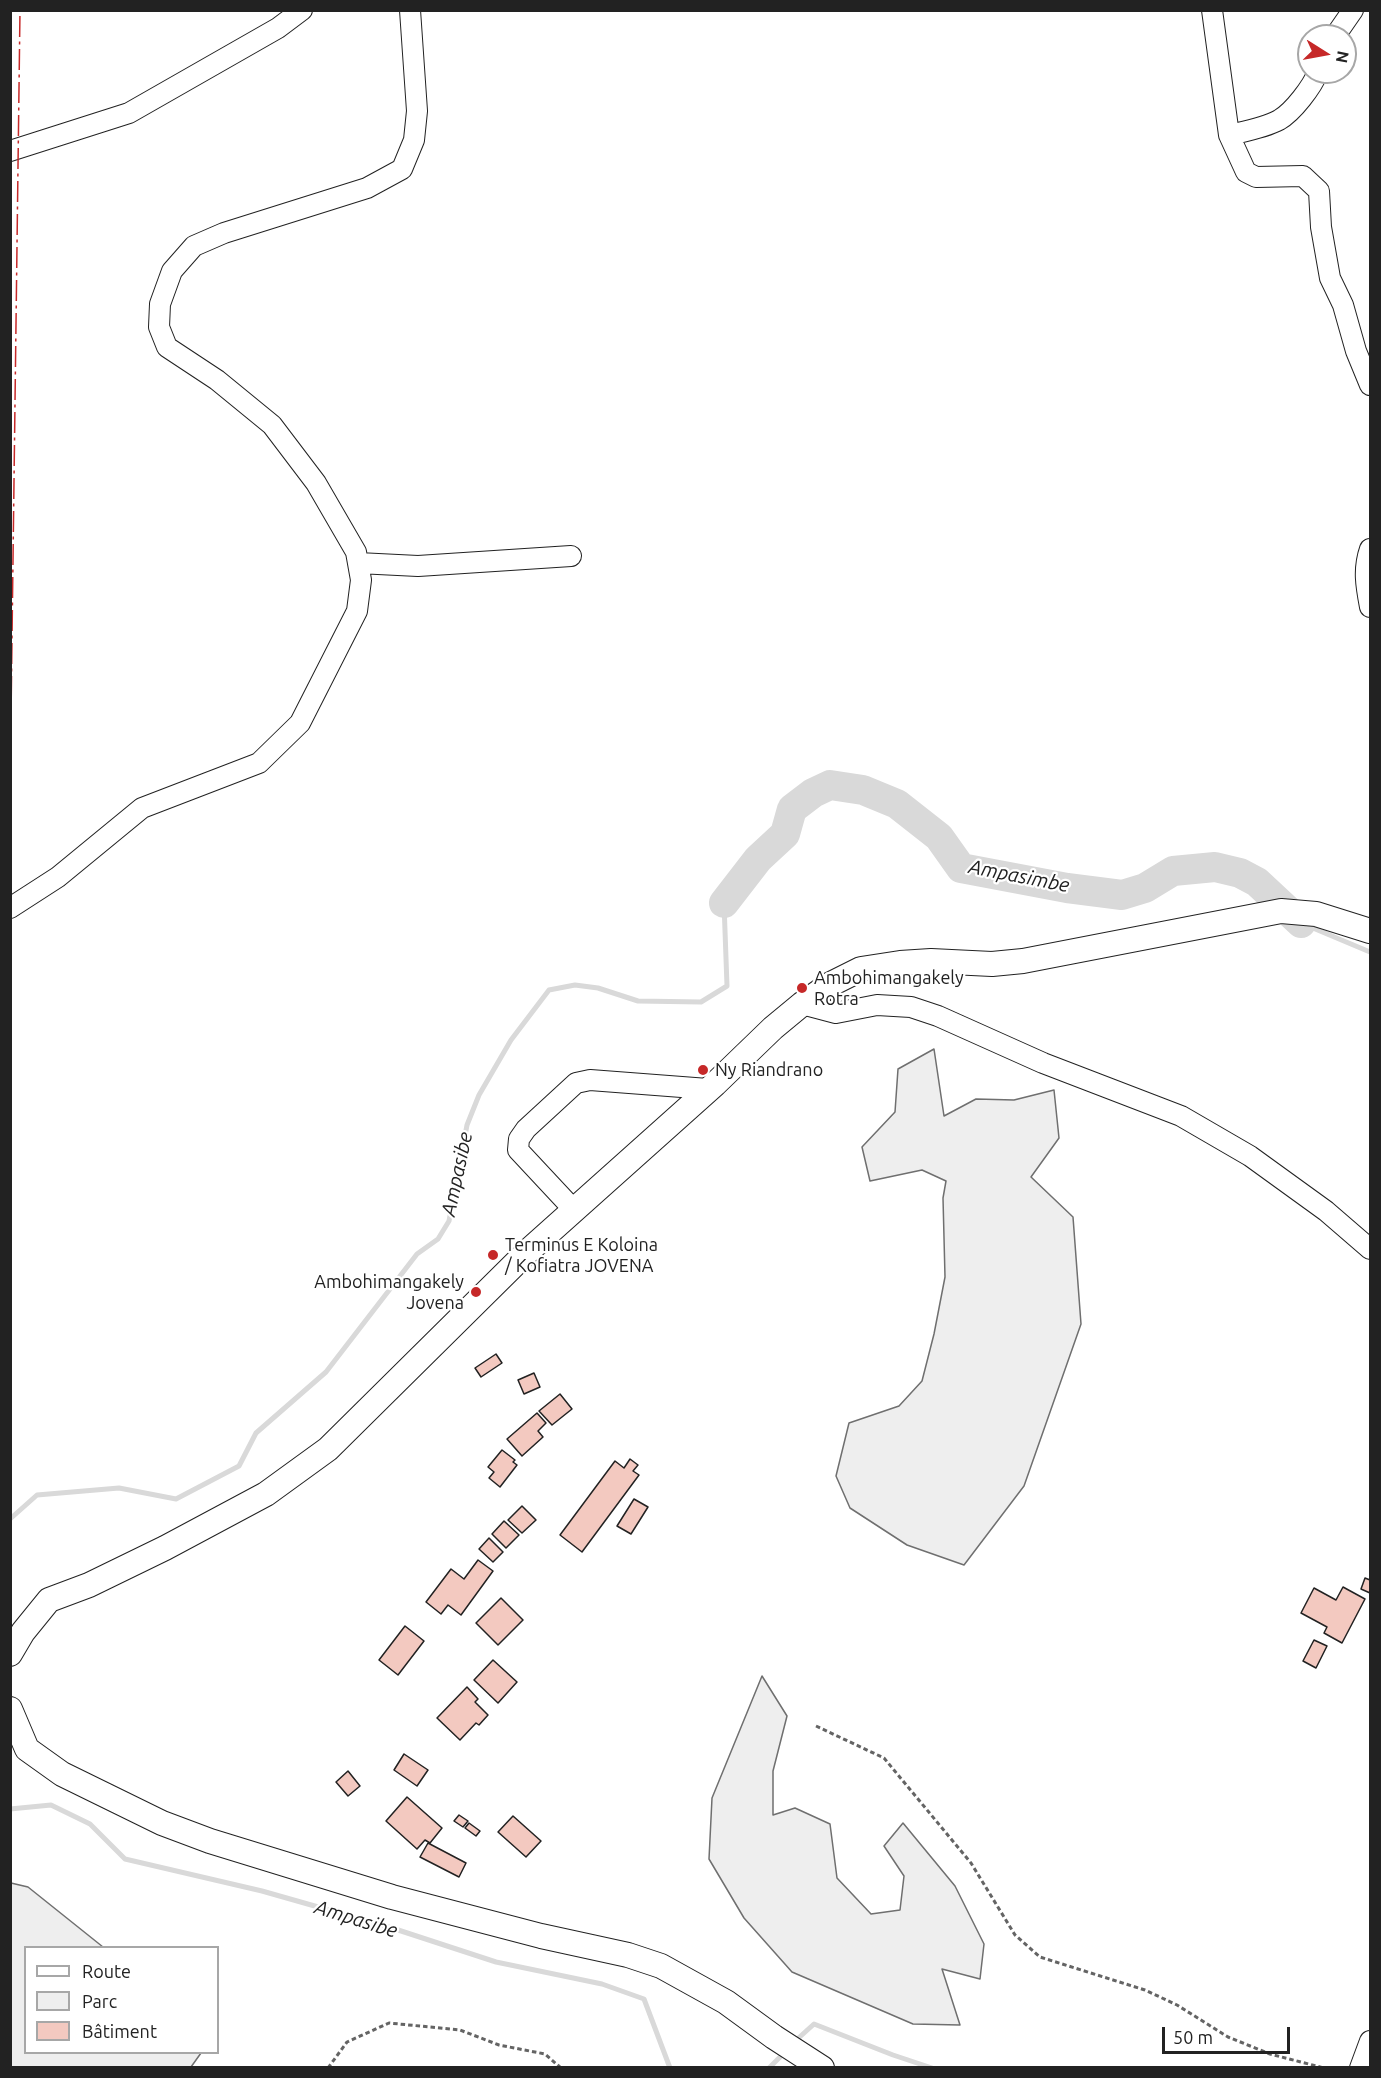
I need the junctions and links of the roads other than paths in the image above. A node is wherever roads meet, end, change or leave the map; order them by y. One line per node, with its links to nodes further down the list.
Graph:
1 (302, 10): 8 (street)
2 (410, 10): 12 (street)
3 (1212, 10): 7 (street)
4 (1353, 10): 5 (street)
5 (1343, 24)
6 (1311, 84): 7 (street)
7 (1229, 135): 9 (street)
8 (11, 150)
9 (1371, 385)
10 (1371, 549): 13 (street)
11 (572, 556): 12 (street)
12 (358, 563): 14 (street)
13 (1371, 607)
14 (10, 908)
15 (1371, 931): 16 (main road)
16 (802, 1004): 17 (main road); 19 (street)
17 (708, 1089): 18 (main road); 18 (street)
18 (574, 1210): 20 (main road)
19 (1371, 1249)
20 (10, 1654)
21 (10, 1709): 23 (main road)
22 (1371, 2042): 24 (street)
23 (822, 2067)
24 (1360, 2067)

